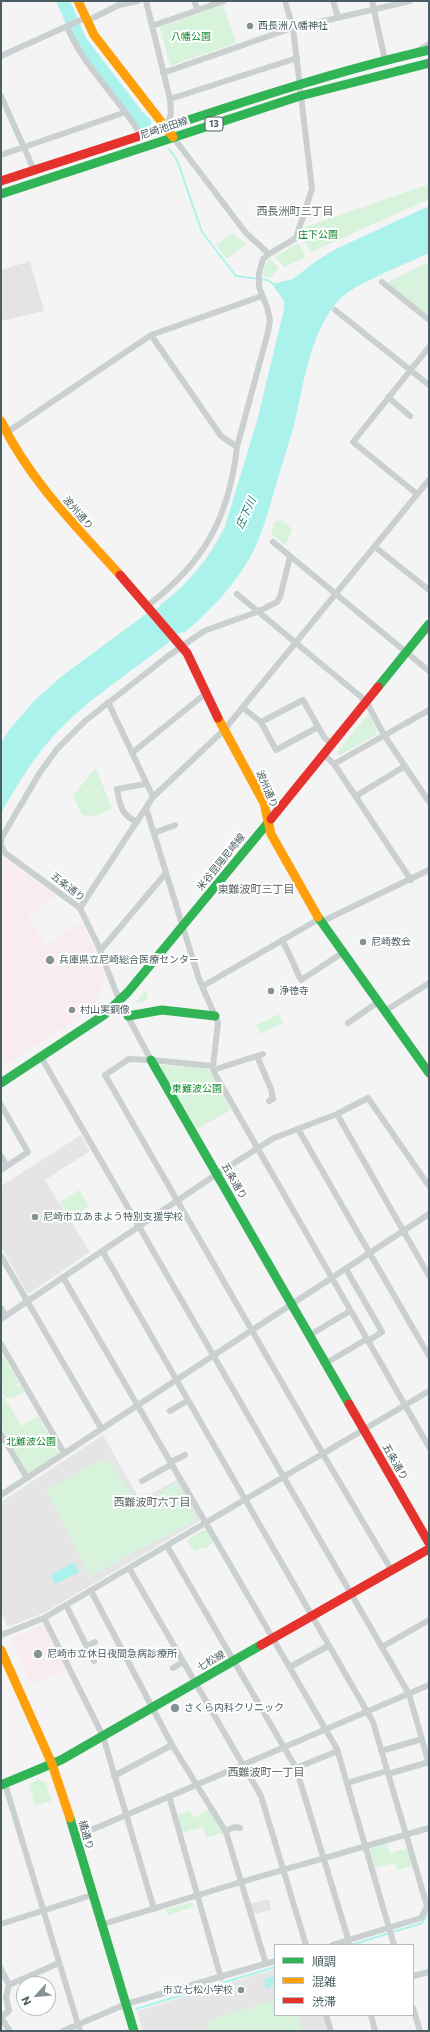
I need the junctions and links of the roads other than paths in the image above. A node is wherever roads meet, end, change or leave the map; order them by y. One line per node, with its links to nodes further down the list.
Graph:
1 (78, 1): 13 (street)
2 (138, 1): 13 (street)
3 (146, 1): 15 (street)
4 (194, 1): 11 (street)
5 (224, 1): 11 (street)
6 (285, 1): 16 (street)
7 (333, 1): 12 (street)
8 (372, 1): 10 (street)
9 (410, 1): 10 (street)
10 (373, 9): 12 (street); 22 (street)
11 (198, 10): 15 (street)
12 (338, 18): 16 (street)
13 (86, 19): 14 (street); 30 (street)
14 (71, 25): 20 (street); 29 (street)
15 (152, 26): 24 (street)
16 (293, 28): 21 (street); 24 (street)
17 (429, 44): 19 (street)
18 (429, 50): 19 (street, 尼崎池田線 / 13)
19 (414, 53): 22 (street, 尼崎池田線 / 13)
20 (1, 56)
21 (297, 58): 25 (street); 28 (street)
22 (385, 60): 25 (street, 尼崎池田線 / 13)
23 (429, 62): 27 (street, 尼崎池田線 / 13)
24 (163, 73): 28 (street)
25 (299, 84): 27 (street); 30 (street, 尼崎池田線 / 13)
26 (1, 96): 33 (street)
27 (300, 96): 32 (street, 尼崎池田線 / 13); 38 (street)
28 (170, 99): 30 (street)
29 (126, 112): 31 (street); 33 (street)
30 (166, 127): 31 (street, 尼崎池田線 / 13); 32 (street)
31 (141, 135): 35 (street, 尼崎池田線 / 13)
32 (173, 137): 37 (street, 尼崎池田線 / 13); 38 (street)
33 (24, 148): 34 (street); 35 (street)
34 (1, 155)
35 (34, 170): 36 (street, 尼崎池田線 / 13)
36 (1, 181)
37 (1, 194)
38 (268, 254): 40 (street)
39 (382, 282): 42 (street)
40 (262, 296): 43 (street); 51 (street)
41 (335, 310): 45 (street)
42 (428, 318)
43 (151, 334): 50 (street); 51 (street)
44 (429, 347): 45 (street)
45 (411, 370): 46 (street); 47 (street)
46 (429, 385)
47 (388, 398): 48 (street); 53 (street)
48 (410, 416)
49 (1, 421): 50 (street, 波州通り)
50 (6, 433): 60 (street, 波州通り)
51 (238, 447): 60 (street)
52 (429, 480): 53 (street)
53 (417, 494): 55 (street)
54 (273, 542): 56 (street)
55 (374, 546): 57 (street); 59 (street)
56 (290, 557): 59 (street); 61 (street)
57 (429, 590)
58 (237, 594): 61 (street)
59 (335, 595): 63 (street); 65 (street)
60 (149, 608): 64 (street, 波州通り)
61 (257, 612): 63 (street); 64 (street)
62 (429, 624): 65 (street, 米谷昆陽尼崎線)
63 (296, 644): 68 (street); 70 (street)
64 (182, 646): 67 (street, 波州通り); 69 (street)
65 (406, 652): 66 (street); 68 (street, 米谷昆陽尼崎線)
66 (429, 671)
67 (206, 694): 74 (street, 波州通り); 77 (street)
68 (366, 701): 75 (street); 76 (street, 米谷昆陽尼崎線)
69 (108, 702): 77 (street); 90 (street)
70 (242, 708): 72 (street); 74 (street)
71 (429, 710): 75 (street)
72 (262, 722): 73 (street); 73 (street)
73 (318, 727): 76 (street)
74 (224, 730): 83 (street); 87 (street, 波州通り)
75 (384, 735): 79 (street); 80 (street)
76 (331, 744): 78 (street, 米谷昆陽尼崎線)
77 (132, 753): 81 (street)
78 (323, 754): 79 (street); 87 (street, 米谷昆陽尼崎線)
79 (334, 764): 82 (street)
80 (405, 766): 82 (street); 84 (street)
81 (146, 784): 83 (street); 86 (street)
82 (356, 796): 93 (street)
83 (153, 797): 85 (street)
84 (429, 802)
85 (146, 808): 86 (street); 89 (street)
86 (137, 822): 94 (street)
87 (268, 822): 95 (street, 波州通り); 96 (street, 米谷昆陽尼崎線)
88 (175, 825): 89 (street)
89 (154, 833): 92 (street)
90 (1, 845): 94 (street, 五条通り)
91 (429, 870): 93 (street)
92 (166, 873): 96 (street); 98 (street)
93 (411, 880): 95 (street)
94 (80, 908): 98 (street, 五条通り)
95 (320, 920): 97 (street); 99 (street, 波州通り)
96 (183, 927): 101 (street); 102 (street, 米谷昆陽尼崎線)
97 (282, 940): 99 (street); 101 (street)
98 (100, 951): 102 (street, 五条通り)
99 (344, 952): 103 (street, 波州通り)
100 (429, 983): 104 (street)
101 (203, 986): 106 (street)
102 (120, 1002): 105 (street, 五条通り); 110 (street, 米谷昆陽尼崎線)
103 (378, 1002): 104 (street, 波州通り); 107 (street)
104 (385, 1011): 113 (street, 波州通り)
105 (128, 1016): 106 (street); 111 (street, 五条通り)
106 (215, 1016): 112 (street)
107 (351, 1023)
108 (264, 1054): 109 (street)
109 (257, 1056): 112 (street); 115 (street)
110 (41, 1057): 114 (street, 米谷昆陽尼崎線); 127 (street)
111 (151, 1060): 112 (street); 123 (street, 五条通り); 125 (street)
112 (213, 1068): 119 (street)
113 (429, 1073)
114 (1, 1083)
115 (269, 1101)
116 (1, 1105): 121 (street)
117 (336, 1114): 118 (street); 124 (street); 128 (street)
118 (298, 1129): 119 (street); 130 (street)
119 (256, 1149): 123 (street); 135 (street)
120 (1, 1156): 121 (street)
121 (7, 1166): 122 (street)
122 (1, 1170)
123 (217, 1174): 125 (street); 137 (street, 五条通り)
124 (429, 1186)
125 (177, 1201): 127 (street); 141 (street)
126 (428, 1217): 128 (street)
127 (139, 1226): 129 (street); 145 (street)
128 (403, 1231): 130 (street); 133 (street)
129 (103, 1252): 134 (street); 148 (street)
130 (370, 1253): 132 (street); 146 (street)
131 (1, 1256): 136 (street)
132 (346, 1269): 135 (street); 143 (street)
133 (429, 1276)
134 (63, 1277): 136 (street); 151 (street)
135 (332, 1278): 137 (street); 139 (street)
136 (27, 1301): 140 (street); 154 (street)
137 (292, 1303): 141 (street); 142 (street, 五条通り)
138 (1, 1308): 140 (street)
139 (350, 1311): 142 (street); 143 (street)
140 (3, 1317)
141 (251, 1330): 145 (street); 159 (street)
142 (310, 1335): 147 (street, 五条通り)
143 (367, 1340): 147 (street); 152 (street)
144 (1, 1344): 158 (street)
145 (213, 1355): 148 (street); 163 (street)
146 (429, 1356)
147 (326, 1363): 155 (street, 五条通り)
148 (176, 1380): 150 (street); 151 (street)
149 (429, 1391): 152 (street)
150 (187, 1401): 153 (street); 166 (street)
151 (137, 1405): 154 (street); 161 (street)
152 (405, 1405): 155 (street); 157 (street)
153 (170, 1411)
154 (101, 1428): 158 (street)
155 (365, 1429): 159 (street); 168 (street, 五条通り)
156 (1, 1434): 162 (street)
157 (429, 1447)
158 (64, 1453): 162 (street)
159 (323, 1454): 163 (street); 172 (street)
160 (184, 1455): 161 (street)
161 (171, 1463): 164 (street); 167 (street)
162 (27, 1478): 165 (street)
163 (284, 1478): 166 (street); 174 (street)
164 (142, 1482)
165 (1, 1495)
166 (245, 1500): 167 (street); 176 (street)
167 (206, 1523): 169 (street); 180 (street)
168 (429, 1543)
169 (168, 1546): 171 (street); 186 (street)
170 (429, 1549): 172 (street, 七松線)
171 (129, 1568): 173 (street); 188 (street)
172 (392, 1571): 174 (street, 七松線)
173 (91, 1591): 175 (street); 194 (street)
174 (351, 1594): 176 (street, 七松線); 184 (street)
175 (66, 1605): 177 (street); 182 (street)
176 (312, 1616): 180 (street, 七松線); 183 (street)
177 (44, 1618): 179 (street); 197 (street)
178 (429, 1620): 184 (street)
179 (1, 1635)
180 (273, 1638): 186 (street, 七松線); 189 (street)
181 (94, 1642): 182 (street)
182 (87, 1646): 187 (street)
183 (328, 1646): 189 (street); 195 (street)
184 (382, 1647): 193 (street)
185 (1, 1650): 205 (street, 橘通り)
186 (235, 1660): 191 (street, 七松線); 200 (street)
187 (94, 1661)
188 (183, 1662): 190 (street); 191 (street)
189 (290, 1667): 196 (street)
190 (173, 1668)
191 (196, 1683): 194 (street, 七松線); 203 (street)
192 (429, 1685): 193 (street)
193 (409, 1694): 195 (street); 198 (street)
194 (152, 1707): 197 (street, 七松線); 199 (street)
195 (367, 1712): 196 (street); 202 (street)
196 (327, 1729): 200 (street); 201 (street)
197 (103, 1736): 205 (street, 七松線); 208 (street)
198 (422, 1739): 202 (street); 204 (street)
199 (172, 1745): 208 (street); 211 (street)
200 (285, 1747): 203 (street); 206 (street)
201 (338, 1751): 206 (street); 209 (street)
202 (381, 1751): 207 (street)
203 (241, 1762): 211 (street); 221 (street)
204 (429, 1763): 207 (street)
205 (52, 1764): 210 (street, 七松線); 218 (street, 橘通り)
206 (296, 1768): 220 (street)
207 (388, 1772): 209 (street); 217 (street)
208 (114, 1776): 213 (street)
209 (347, 1783): 219 (street)
210 (3, 1784): 227 (street)
211 (196, 1784): 212 (street); 216 (street)
212 (169, 1796): 213 (street); 224 (street)
213 (125, 1814): 218 (street); 226 (street)
214 (240, 1828): 216 (street)
215 (429, 1828): 217 (street)
216 (225, 1831): 222 (street)
217 (406, 1835): 219 (street); 225 (street)
218 (74, 1837): 223 (street, 橘通り)
219 (366, 1846): 220 (street); 230 (street)
220 (325, 1858): 221 (street); 231 (street)
221 (284, 1871): 222 (street); 232 (street)
222 (241, 1882): 224 (street); 236 (street)
223 (92, 1895): 227 (street); 229 (street, 橘通り)
224 (198, 1895): 226 (street); 240 (street)
225 (428, 1904): 230 (street)
226 (154, 1909): 229 (street)
227 (43, 1910): 228 (street); 235 (street)
228 (1, 1924)
229 (100, 1925): 242 (street, 橘通り)
230 (389, 1928): 231 (street); 233 (street)
231 (350, 1943)
232 (306, 1944)
233 (394, 1944)
234 (274, 1961): 236 (street)
235 (59, 1963): 241 (street); 247 (street)
236 (266, 1964): 240 (street)
237 (1, 1969): 241 (street)
238 (429, 1972): 239 (street)
239 (414, 1976)
240 (221, 1978): 242 (street)
241 (9, 1985): 246 (street)
242 (126, 2004): 247 (street); 250 (street, 橘通り)
243 (414, 2011): 253 (street)
244 (326, 2016): 251 (street)
245 (371, 2016): 252 (street)
246 (1, 2017): 248 (street)
247 (79, 2028): 249 (street)
248 (10, 2031)
249 (63, 2031)
250 (134, 2031)
251 (331, 2031)
252 (375, 2031)
253 (420, 2031)

